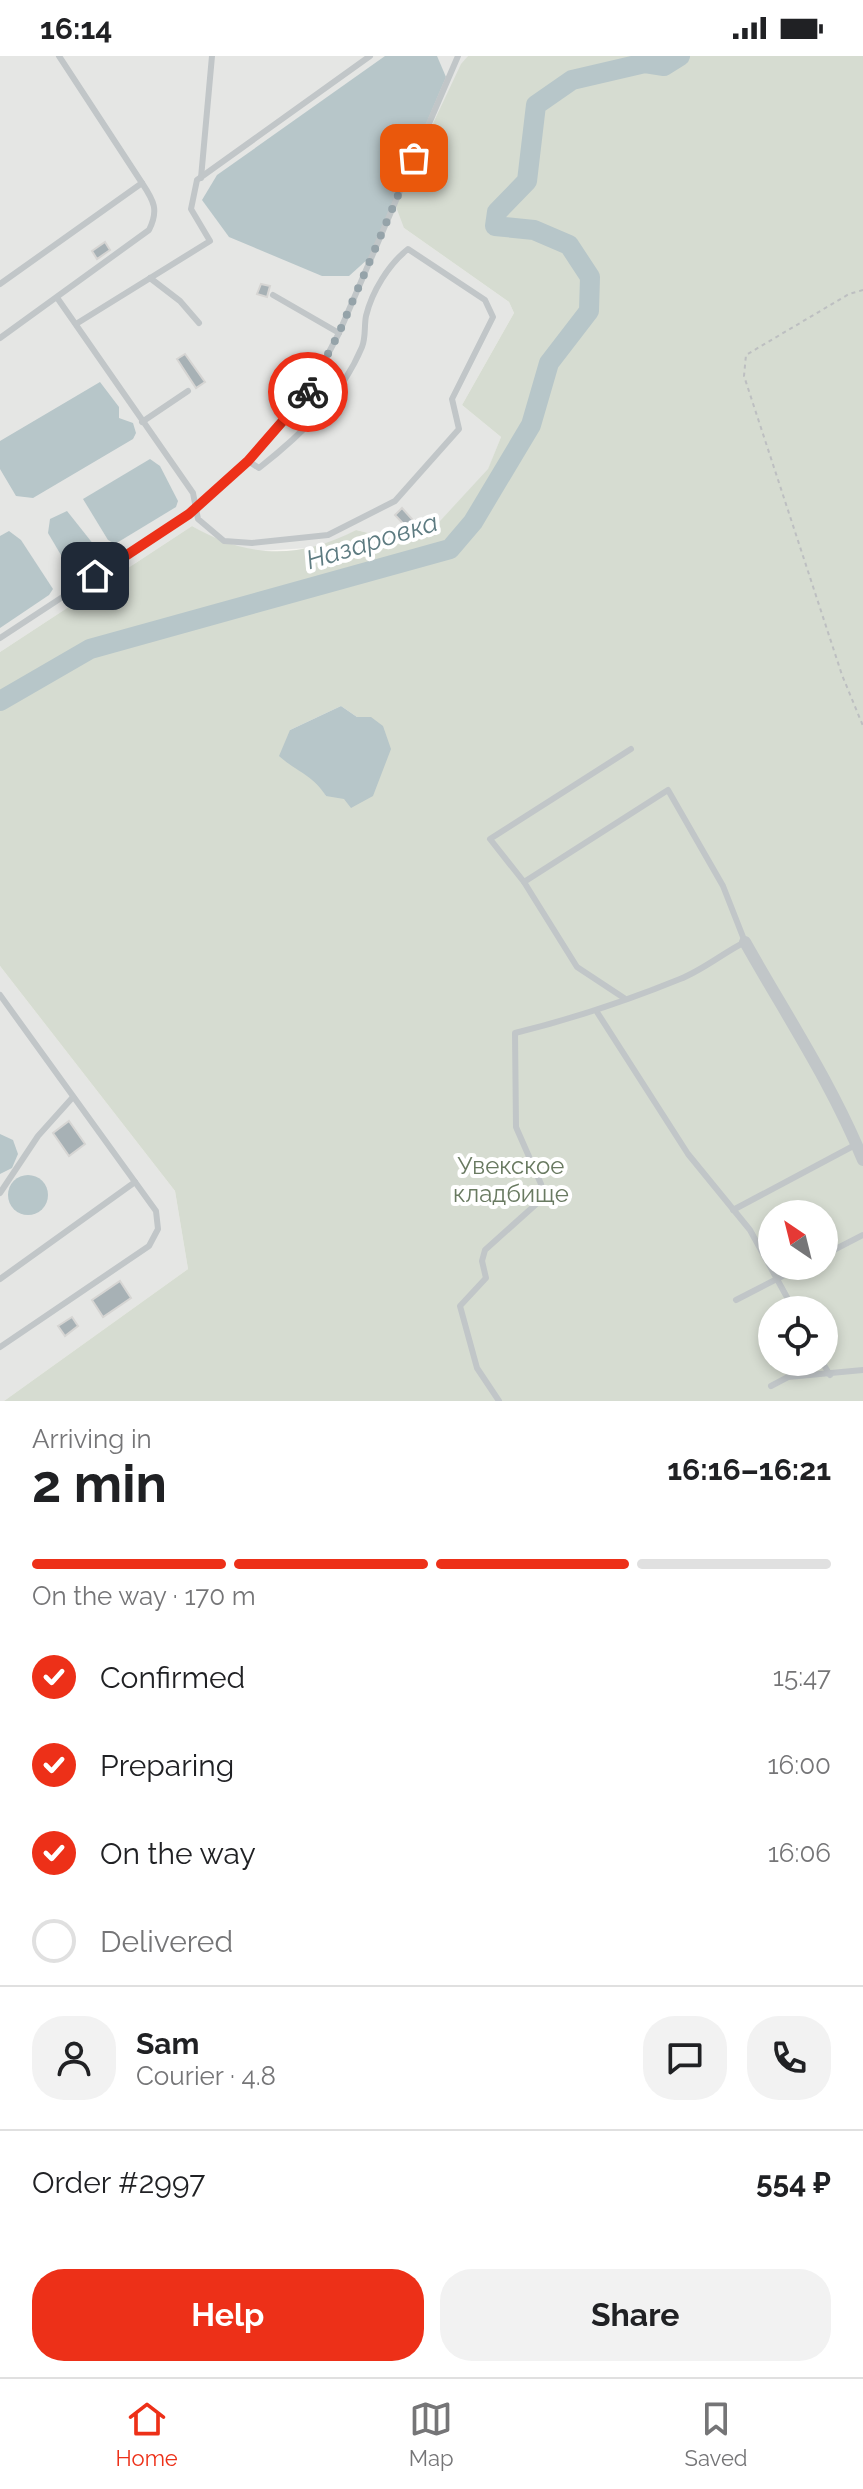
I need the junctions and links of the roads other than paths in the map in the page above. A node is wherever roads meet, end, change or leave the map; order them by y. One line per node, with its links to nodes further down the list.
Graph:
1 (59, 56): 6 (lane)
2 (212, 56): 5 (lane)
3 (370, 56): 5 (lane)
4 (458, 56): 13 (lane)
5 (201, 178): 7 (lane)
6 (142, 183): 8 (lane); 10 (lane)
7 (150, 278): 11 (lane); 12 (lane)
8 (0, 284)
9 (273, 295): 13 (lane)
10 (58, 299): 12 (lane); 14 (lane)
11 (199, 323)
12 (76, 324): 16 (lane)
13 (339, 333): 17 (lane)
14 (0, 338)
15 (188, 391): 16 (lane)
16 (142, 422): 18 (lane)
17 (248, 461): 18 (lane); 18 (lane)
18 (198, 504): 19 (lane)
19 (0, 638)
20 (631, 749): 21 (lane)
21 (524, 882): 22 (lane); 24 (lane)
22 (745, 942): 24 (lane); 27 (street)
23 (0, 995): 26 (lane)
24 (624, 998): 25 (lane)
25 (597, 1012): 31 (lane); 43 (lane)
26 (73, 1097): 29 (lane); 30 (lane)
27 (857, 1144): 28 (street); 31 (lane)
28 (863, 1160)
29 (135, 1182): 35 (lane); 38 (lane)
30 (0, 1193)
31 (733, 1210): 33 (lane)
32 (863, 1235): 34 (lane)
33 (758, 1245)
34 (838, 1248)
35 (0, 1279)
36 (775, 1280): 37 (lane)
37 (736, 1300)
38 (0, 1347)
39 (863, 1370): 40 (lane)
40 (838, 1374)
41 (809, 1376): 42 (lane)
42 (771, 1386)
43 (499, 1401)

